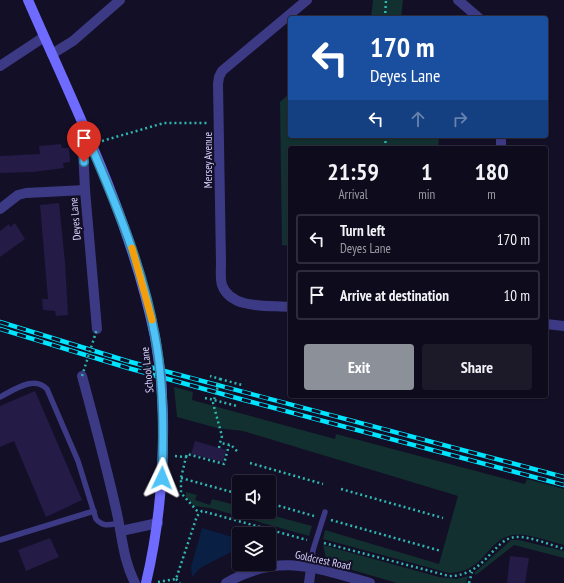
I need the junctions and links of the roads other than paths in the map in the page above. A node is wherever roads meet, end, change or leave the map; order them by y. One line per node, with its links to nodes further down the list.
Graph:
1 (28, 0): 6 (street)
2 (120, 0): 7 (street)
3 (307, 0): 12 (street, Mersey Avenue)
4 (458, 0): 5 (street)
5 (477, 16)
6 (44, 37): 7 (street); 8 (street)
7 (52, 54): 9 (street)
8 (0, 66)
9 (89, 141): 10 (street, Deyes Lane); 20 (street, School Lane, bridge)
10 (85, 190): 11 (street); 15 (street, Deyes Lane)
11 (0, 208)
12 (288, 307)
13 (548, 324): 14 (street)
14 (564, 326)
15 (97, 329)
16 (82, 376): 21 (street)
17 (0, 397): 18 (lane)
18 (94, 511): 21 (lane); 22 (lane)
19 (324, 512): 23 (lane)
20 (158, 523): 21 (street); 24 (street, School Lane)
21 (120, 527): 25 (street)
22 (0, 540)
23 (311, 568): 26 (street, Goldcrest Road); 27 (street); 28 (street, Goldcrest Road)
24 (146, 581)
25 (135, 583)
26 (226, 583)
27 (309, 583)
28 (370, 583)

